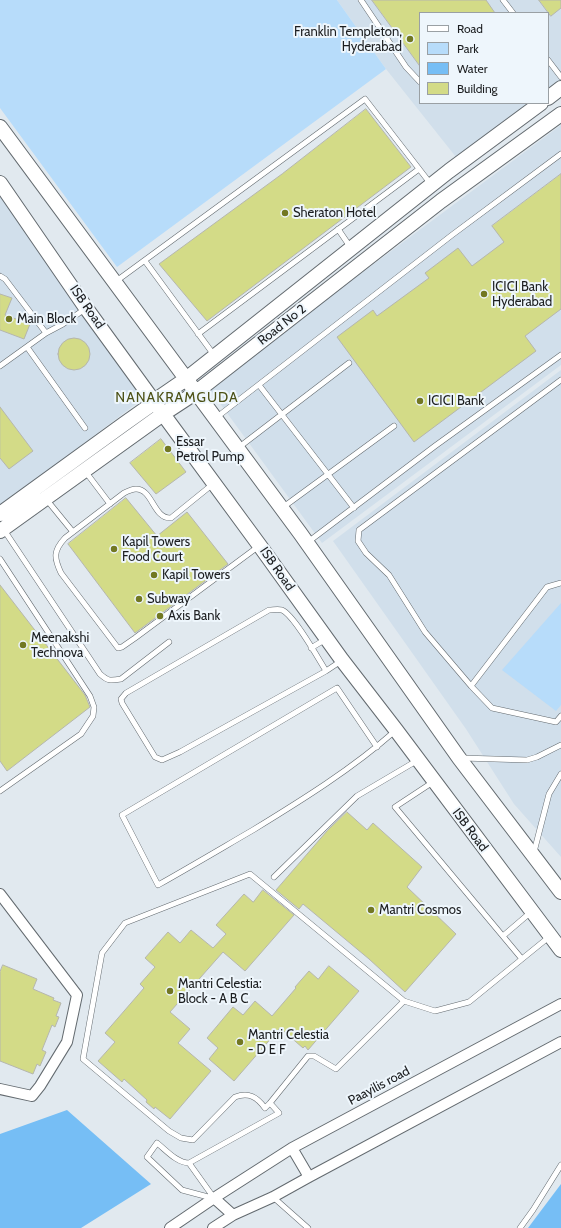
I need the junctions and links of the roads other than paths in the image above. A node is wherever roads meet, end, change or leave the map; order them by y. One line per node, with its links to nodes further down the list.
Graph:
1 (361, 0): 6 (lane)
2 (503, 0): 3 (lane)
3 (512, 12)
4 (549, 61): 5 (lane)
5 (561, 77)
6 (419, 81)
7 (561, 88): 8 (main road)
8 (549, 97)
9 (540, 104): 15 (main road, Road No 2)
10 (561, 114): 32 (main road, Road No 2)
11 (0, 128): 20 (main road)
12 (561, 154): 31 (lane)
13 (419, 169): 15 (lane); 16 (lane); 18 (lane)
14 (0, 184): 21 (main road, ISB Road)
15 (431, 185): 17 (main road, Road No 2)
16 (338, 229): 17 (lane); 23 (lane)
17 (351, 248): 26 (main road, Road No 2)
18 (145, 260): 20 (lane); 23 (lane)
19 (0, 276): 22 (lane)
20 (115, 282): 29 (main road)
21 (86, 308): 22 (lane); 33 (main road, ISB Road)
22 (46, 333): 24 (lane)
23 (198, 334): 26 (lane)
24 (27, 347): 28 (lane); 38 (lane)
25 (561, 354): 46 (lane)
26 (215, 357): 29 (main road, Road No 2)
27 (349, 363): 35 (lane)
28 (0, 366)
29 (186, 379): 32 (main road); 33 (main road, Road No 2)
30 (561, 380): 59 (lane)
31 (259, 385): 35 (lane); 36 (lane)
32 (195, 393): 34 (main road, Road No 2); 36 (main road)
33 (154, 401): 34 (main road, ISB Road); 47 (main road, Road No 2)
34 (163, 414): 40 (main road, Road No 2); 42 (main road, ISB Road)
35 (281, 415): 39 (lane); 41 (lane)
36 (215, 419): 39 (main road)
37 (394, 426): 41 (lane)
38 (85, 428)
39 (237, 449): 45 (main road)
40 (84, 470): 43 (main road, Road No 2); 44 (lane)
41 (328, 473): 45 (lane); 46 (lane)
42 (214, 483): 44 (lane); 51 (main road, ISB Road)
43 (46, 498): 48 (main road, Road No 2); 49 (lane)
44 (110, 504): 49 (lane)
45 (281, 508): 50 (main road)
46 (354, 508): 50 (lane)
47 (0, 514)
48 (1, 530): 55 (lane)
49 (73, 532): 51 (lane)
50 (306, 543): 64 (main road)
51 (260, 546): 54 (main road, ISB Road)
52 (0, 559): 68 (lane)
53 (561, 583): 59 (lane)
54 (326, 638): 56 (lane); 57 (main road, ISB Road)
55 (169, 642)
56 (311, 648): 58 (lane); 58 (lane)
57 (342, 660): 58 (lane); 61 (main road, ISB Road)
58 (326, 670)
59 (471, 686): 60 (lane)
60 (561, 716)
61 (396, 730): 63 (lane); 65 (main road, ISB Road)
62 (561, 745): 64 (lane)
63 (377, 747): 63 (lane)
64 (459, 758): 69 (main road)
65 (418, 760): 67 (main road, ISB Road); 70 (lane)
66 (561, 774): 69 (lane)
67 (434, 781): 73 (main road, ISB Road); 74 (lane)
68 (0, 791)
69 (534, 855): 71 (main road)
70 (274, 877)
71 (561, 892)
72 (0, 894): 81 (street)
73 (532, 911): 74 (lane); 75 (main road, ISB Road)
74 (503, 936): 77 (lane)
75 (551, 936): 76 (main road, ISB Road); 77 (lane)
76 (561, 950)
77 (522, 959): 78 (lane)
78 (404, 1001): 82 (lane); 82 (lane)
79 (561, 1004): 83 (street, Paayilis road)
80 (561, 1042): 86 (street)
81 (0, 1089)
82 (270, 1102): 84 (lane)
83 (292, 1148): 86 (street); 88 (street, Paayilis road)
84 (189, 1163): 88 (lane); 88 (lane)
85 (561, 1165): 93 (lane)
86 (308, 1177): 87 (street)
87 (273, 1197): 89 (street); 92 (lane)
88 (214, 1198): 89 (street); 90 (street, Paayilis road)
89 (233, 1215): 91 (street)
90 (170, 1228)
91 (213, 1228)
92 (308, 1228)
93 (520, 1228)

